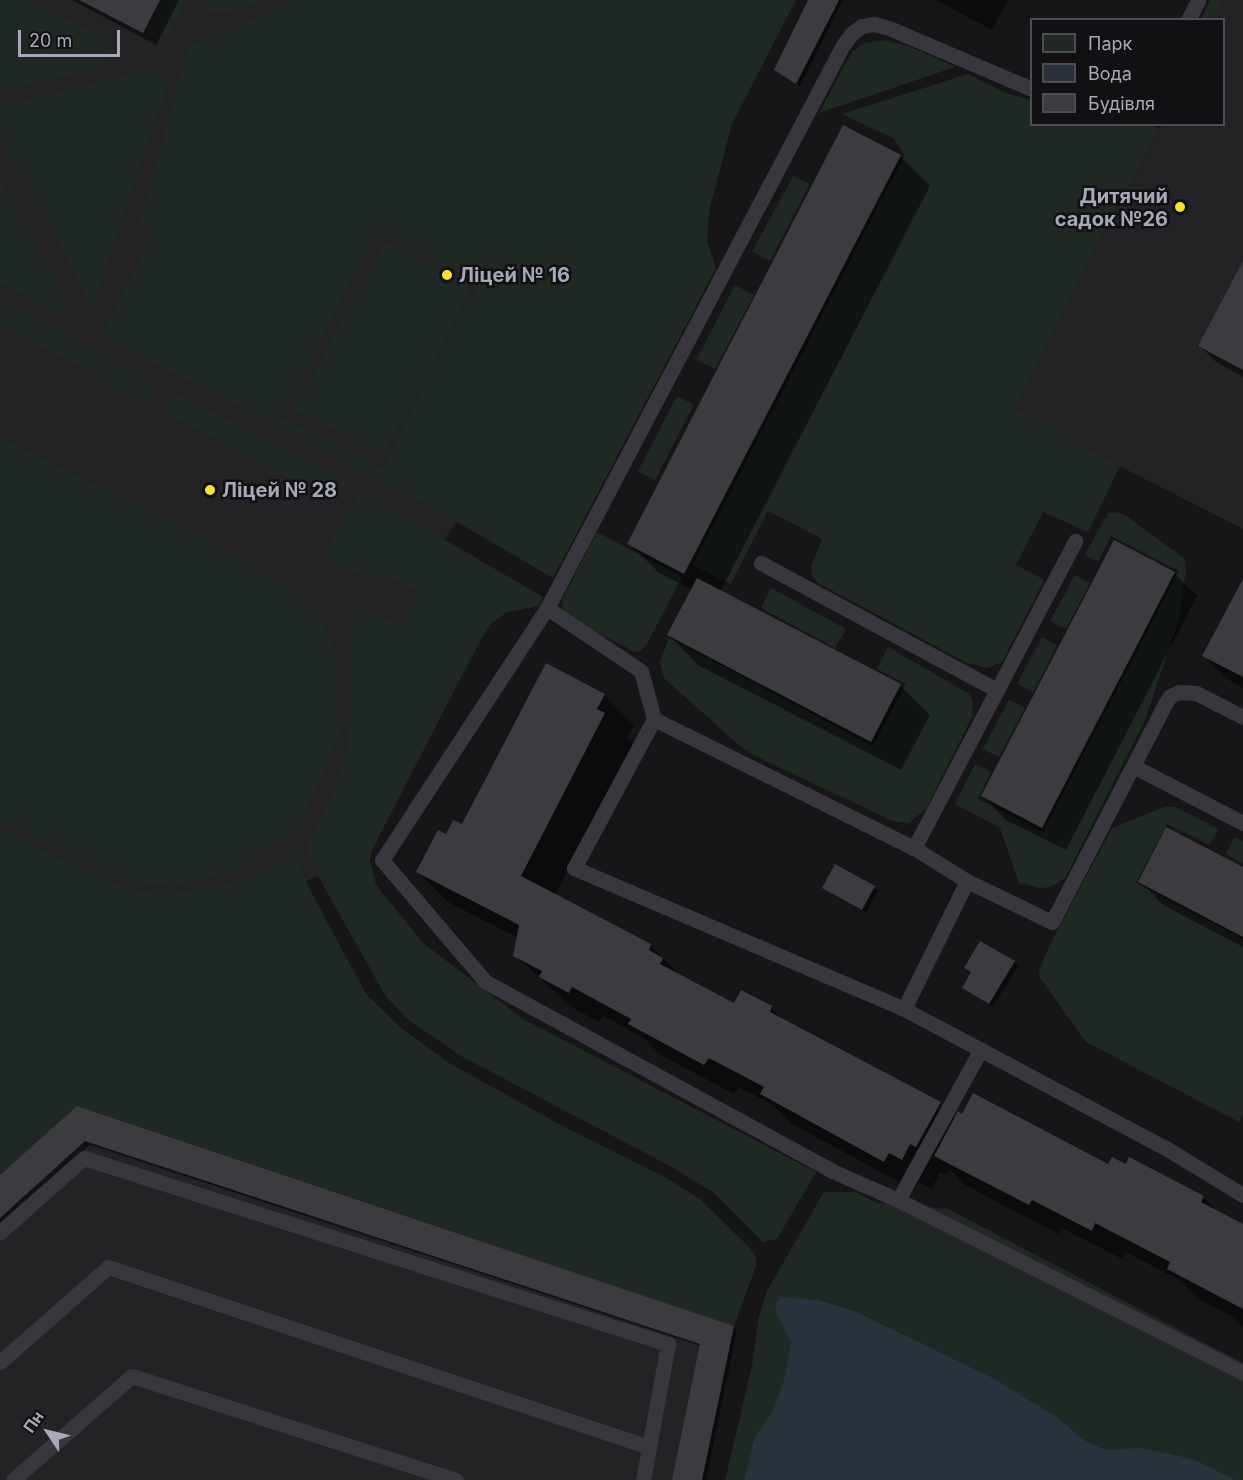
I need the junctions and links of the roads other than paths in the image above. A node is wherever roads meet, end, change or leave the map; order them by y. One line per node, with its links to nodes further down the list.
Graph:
1 (1198, 0): 2 (lane)
2 (1189, 18)
3 (1030, 88): 6 (lane)
4 (1075, 542): 7 (lane)
5 (761, 563): 7 (lane)
6 (547, 608): 9 (lane); 17 (lane)
7 (998, 690): 12 (lane)
8 (1243, 717): 10 (lane)
9 (654, 719): 12 (lane); 14 (lane)
10 (1132, 766): 11 (lane); 13 (lane)
11 (1243, 824)
12 (914, 848): 13 (lane)
13 (967, 880): 14 (lane)
14 (904, 1009): 15 (lane)
15 (981, 1049): 16 (lane); 17 (lane)
16 (1243, 1195)
17 (898, 1200): 20 (lane)
18 (0, 1232): 21 (lane)
19 (0, 1362): 21 (lane)
20 (1243, 1373)
21 (649, 1447): 24 (lane)
22 (13, 1480): 23 (lane)
23 (456, 1480)
24 (643, 1480)

